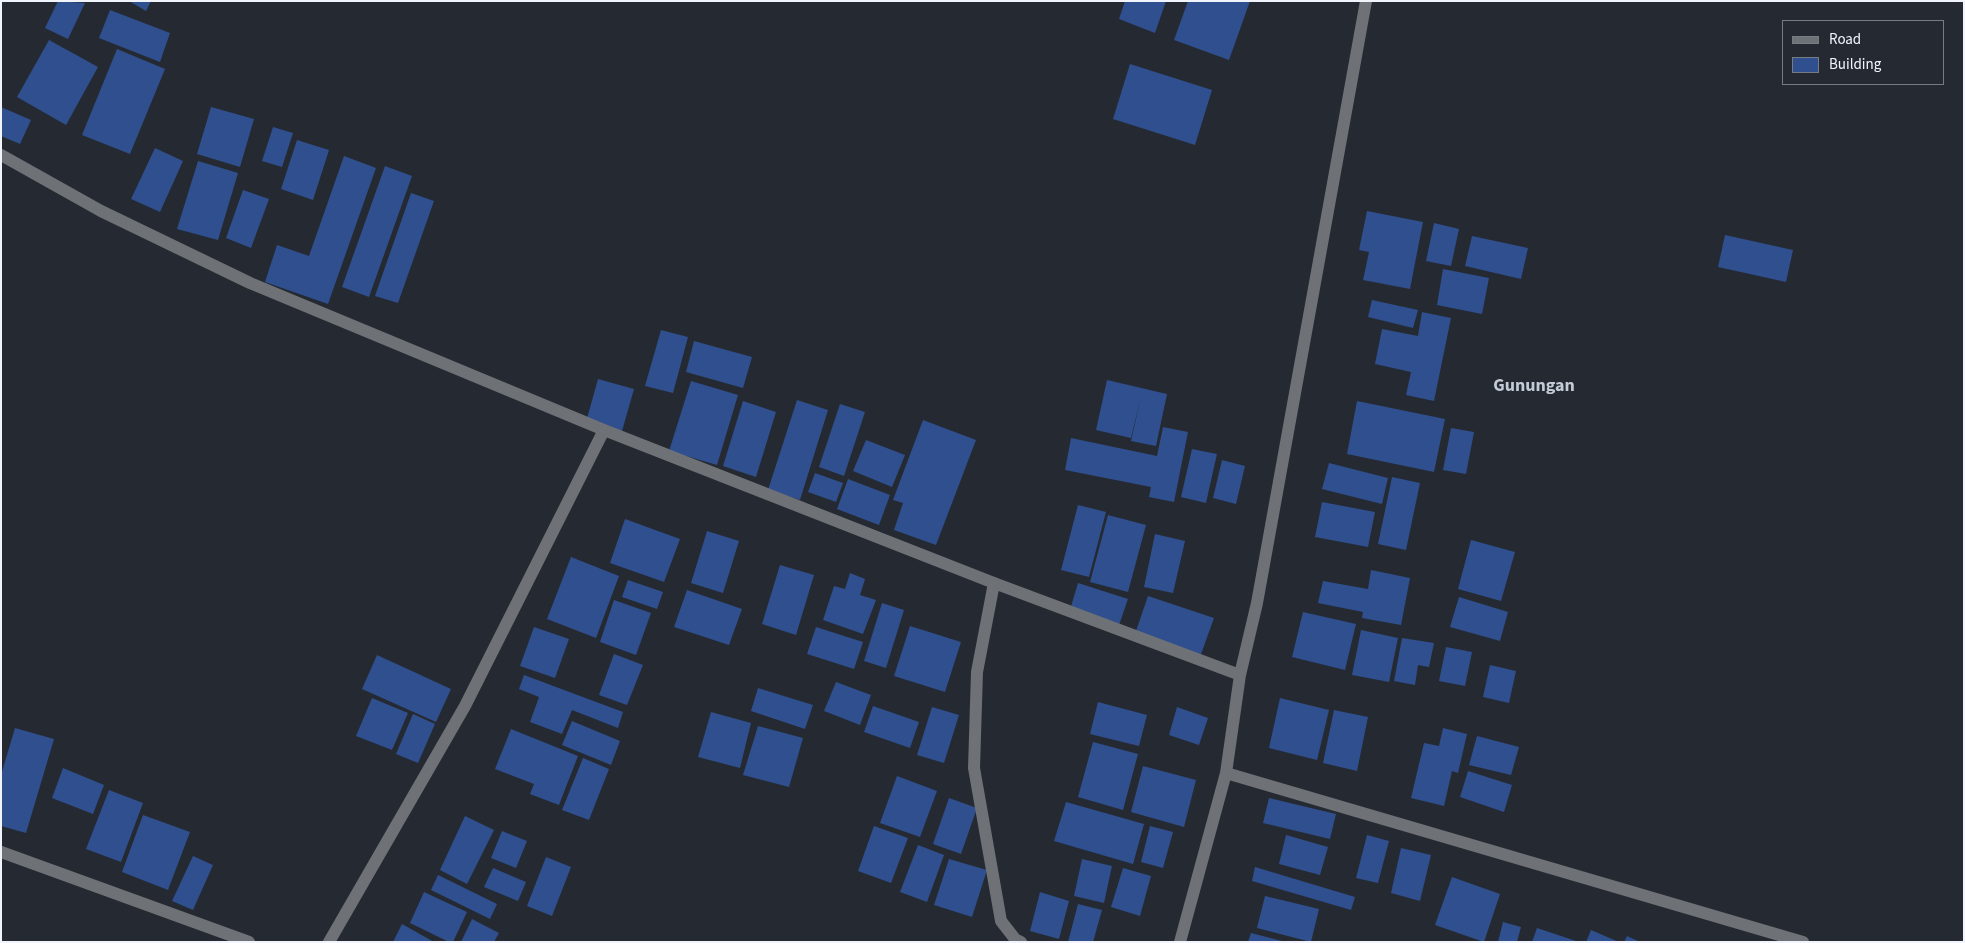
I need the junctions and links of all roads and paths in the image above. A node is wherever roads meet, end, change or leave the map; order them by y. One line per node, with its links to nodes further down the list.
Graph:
1 (1366, 1): 5 (street)
2 (1, 155): 3 (street)
3 (604, 430): 4 (street); 10 (street)
4 (994, 583): 5 (street); 11 (street)
5 (1240, 675): 6 (street)
6 (1226, 773): 8 (street); 12 (street)
7 (1, 852): 9 (street)
8 (1796, 941)
9 (249, 942)
10 (329, 942)
11 (1020, 942)
12 (1180, 942)

